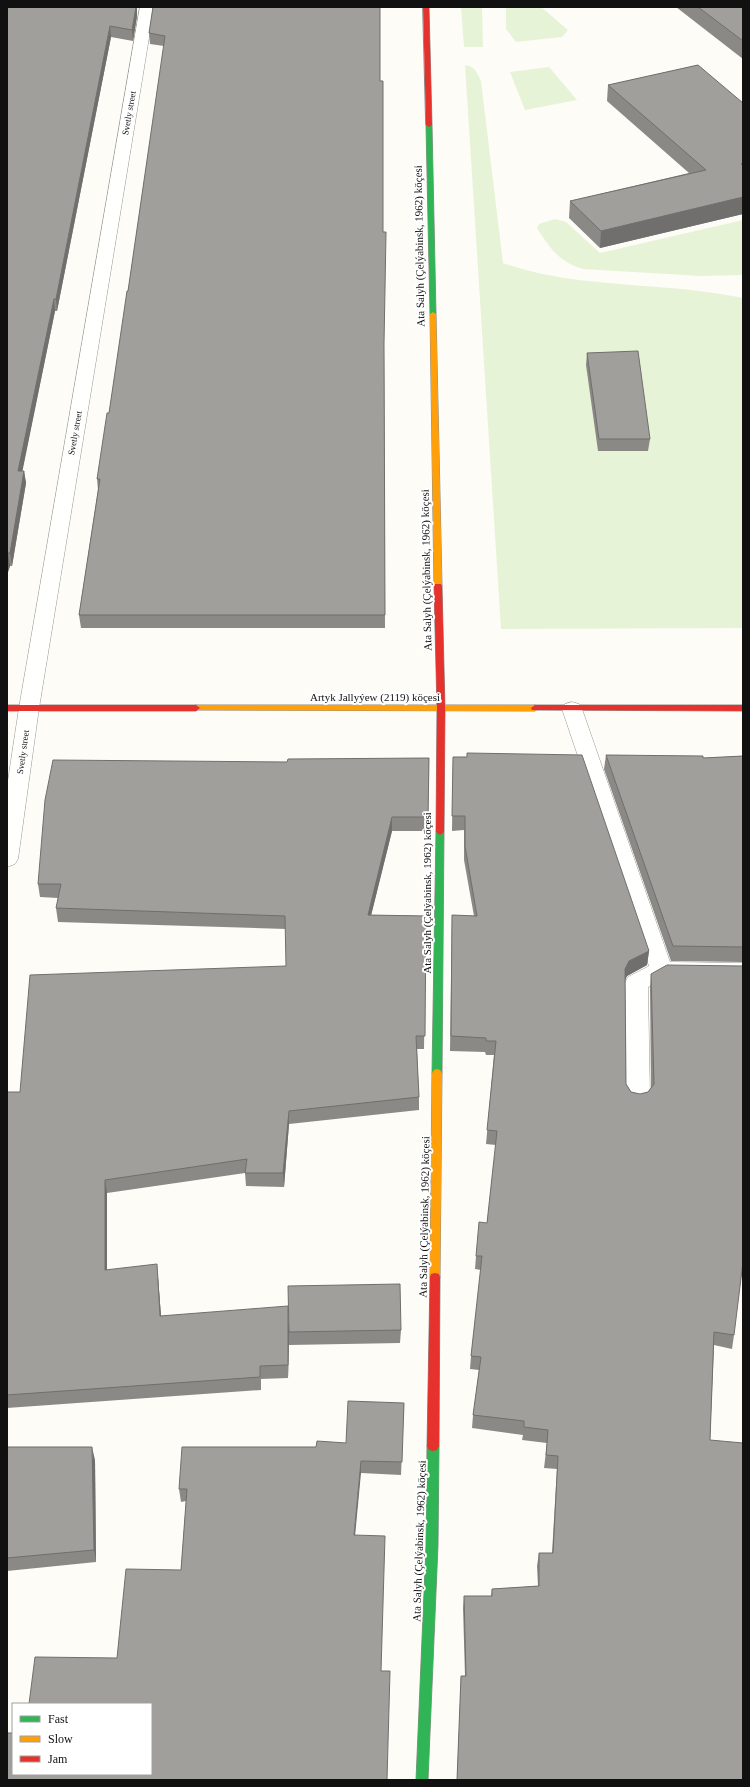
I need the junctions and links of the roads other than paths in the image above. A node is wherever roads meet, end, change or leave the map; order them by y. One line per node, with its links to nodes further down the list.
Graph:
1 (426, 7): 6 (street, Ata Salyh (Çelýabinsk, 1962) köçesi)
2 (142, 9): 4 (street, Svetly street)
3 (7, 708): 4 (street, Artyk Jallyýew (2119) köçesi)
4 (29, 708): 6 (street, Artyk Jallyýew (2119) köçesi); 8 (street, Svetly street)
5 (743, 708): 7 (street, Artyk Jallyýew (2119) köçesi)
6 (441, 709): 7 (street, Artyk Jallyýew (2119) köçesi); 12 (street, Ata Salyh (Çelýabinsk, 1962) köçesi)
7 (572, 709): 9 (street)
8 (7, 859)
9 (662, 970): 10 (street); 11 (street)
10 (743, 971)
11 (638, 1098)
12 (422, 1780)

